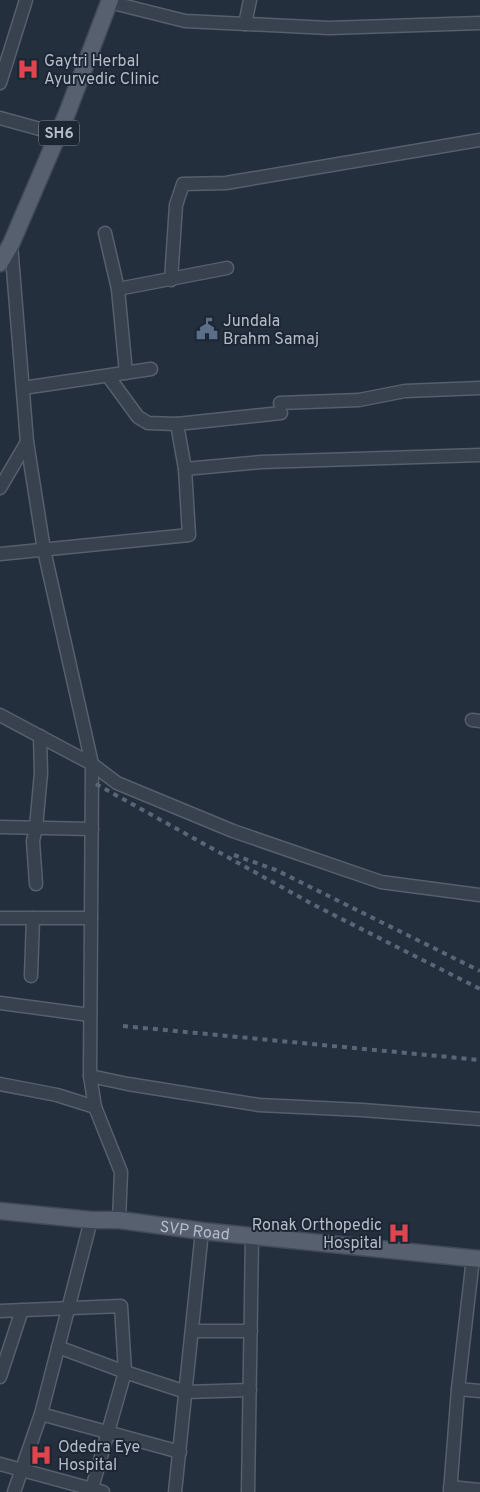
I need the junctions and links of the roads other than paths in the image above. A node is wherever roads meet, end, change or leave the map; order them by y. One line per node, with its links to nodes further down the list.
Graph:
1 (26, 0): 6 (street)
2 (250, 0): 5 (street)
3 (109, 1): 5 (street); 8 (main road, SH6)
4 (480, 23): 5 (street)
5 (245, 24)
6 (0, 83)
7 (0, 118): 8 (street)
8 (58, 134): 11 (main road, SH6)
9 (480, 140): 14 (street)
10 (105, 233): 15 (street)
11 (11, 244): 12 (main road, SH6); 19 (street)
12 (0, 263)
13 (227, 268): 14 (street)
14 (171, 280): 15 (street)
15 (118, 289): 17 (street)
16 (151, 369): 17 (street)
17 (126, 373): 18 (street)
18 (108, 376): 19 (street); 21 (street)
19 (23, 388): 22 (street)
20 (480, 388): 21 (street)
21 (177, 424): 24 (street)
22 (27, 442): 25 (street); 26 (street)
23 (480, 455): 24 (street)
24 (185, 469): 26 (street)
25 (0, 488)
26 (44, 550): 27 (street); 30 (street)
27 (0, 554)
28 (0, 715): 29 (street)
29 (40, 736): 30 (street); 32 (street)
30 (92, 764): 33 (street); 35 (street)
31 (0, 827): 32 (street)
32 (36, 827): 33 (street); 34 (street)
33 (92, 829): 38 (street)
34 (36, 884)
35 (480, 895)
36 (0, 918): 37 (street)
37 (33, 918): 38 (street); 39 (street)
38 (91, 918): 41 (street)
39 (31, 976)
40 (0, 1003): 41 (street)
41 (90, 1015): 42 (street)
42 (90, 1076): 44 (street); 45 (street)
43 (0, 1084): 44 (street)
44 (95, 1107): 48 (street)
45 (480, 1119)
46 (0, 1211): 47 (main road, SVP Road)
47 (91, 1220): 48 (main road, SVP Road); 52 (street)
48 (119, 1220): 49 (main road, SVP Road)
49 (202, 1231): 50 (main road, SVP Road); 55 (street)
50 (252, 1236): 51 (main road, SVP Road); 56 (street)
51 (476, 1258): 60 (street)
52 (68, 1308): 53 (street); 57 (street); 58 (street)
53 (22, 1310): 54 (street); 59 (street)
54 (0, 1311)
55 (192, 1331): 56 (street); 63 (street)
56 (251, 1331): 61 (street)
57 (58, 1347): 58 (street); 64 (street)
58 (125, 1372): 63 (street); 65 (street)
59 (0, 1376)
60 (458, 1389): 62 (street); 69 (street)
61 (250, 1390): 63 (street); 74 (street)
62 (480, 1391)
63 (186, 1392): 66 (street)
64 (41, 1414): 65 (street); 68 (street)
65 (108, 1432): 66 (street); 71 (street)
66 (180, 1452): 73 (street)
67 (0, 1464): 68 (street)
68 (21, 1470): 71 (street); 72 (street)
69 (450, 1489): 70 (street)
70 (480, 1490)
71 (95, 1491)
72 (14, 1492)
73 (175, 1492)
74 (248, 1492)

